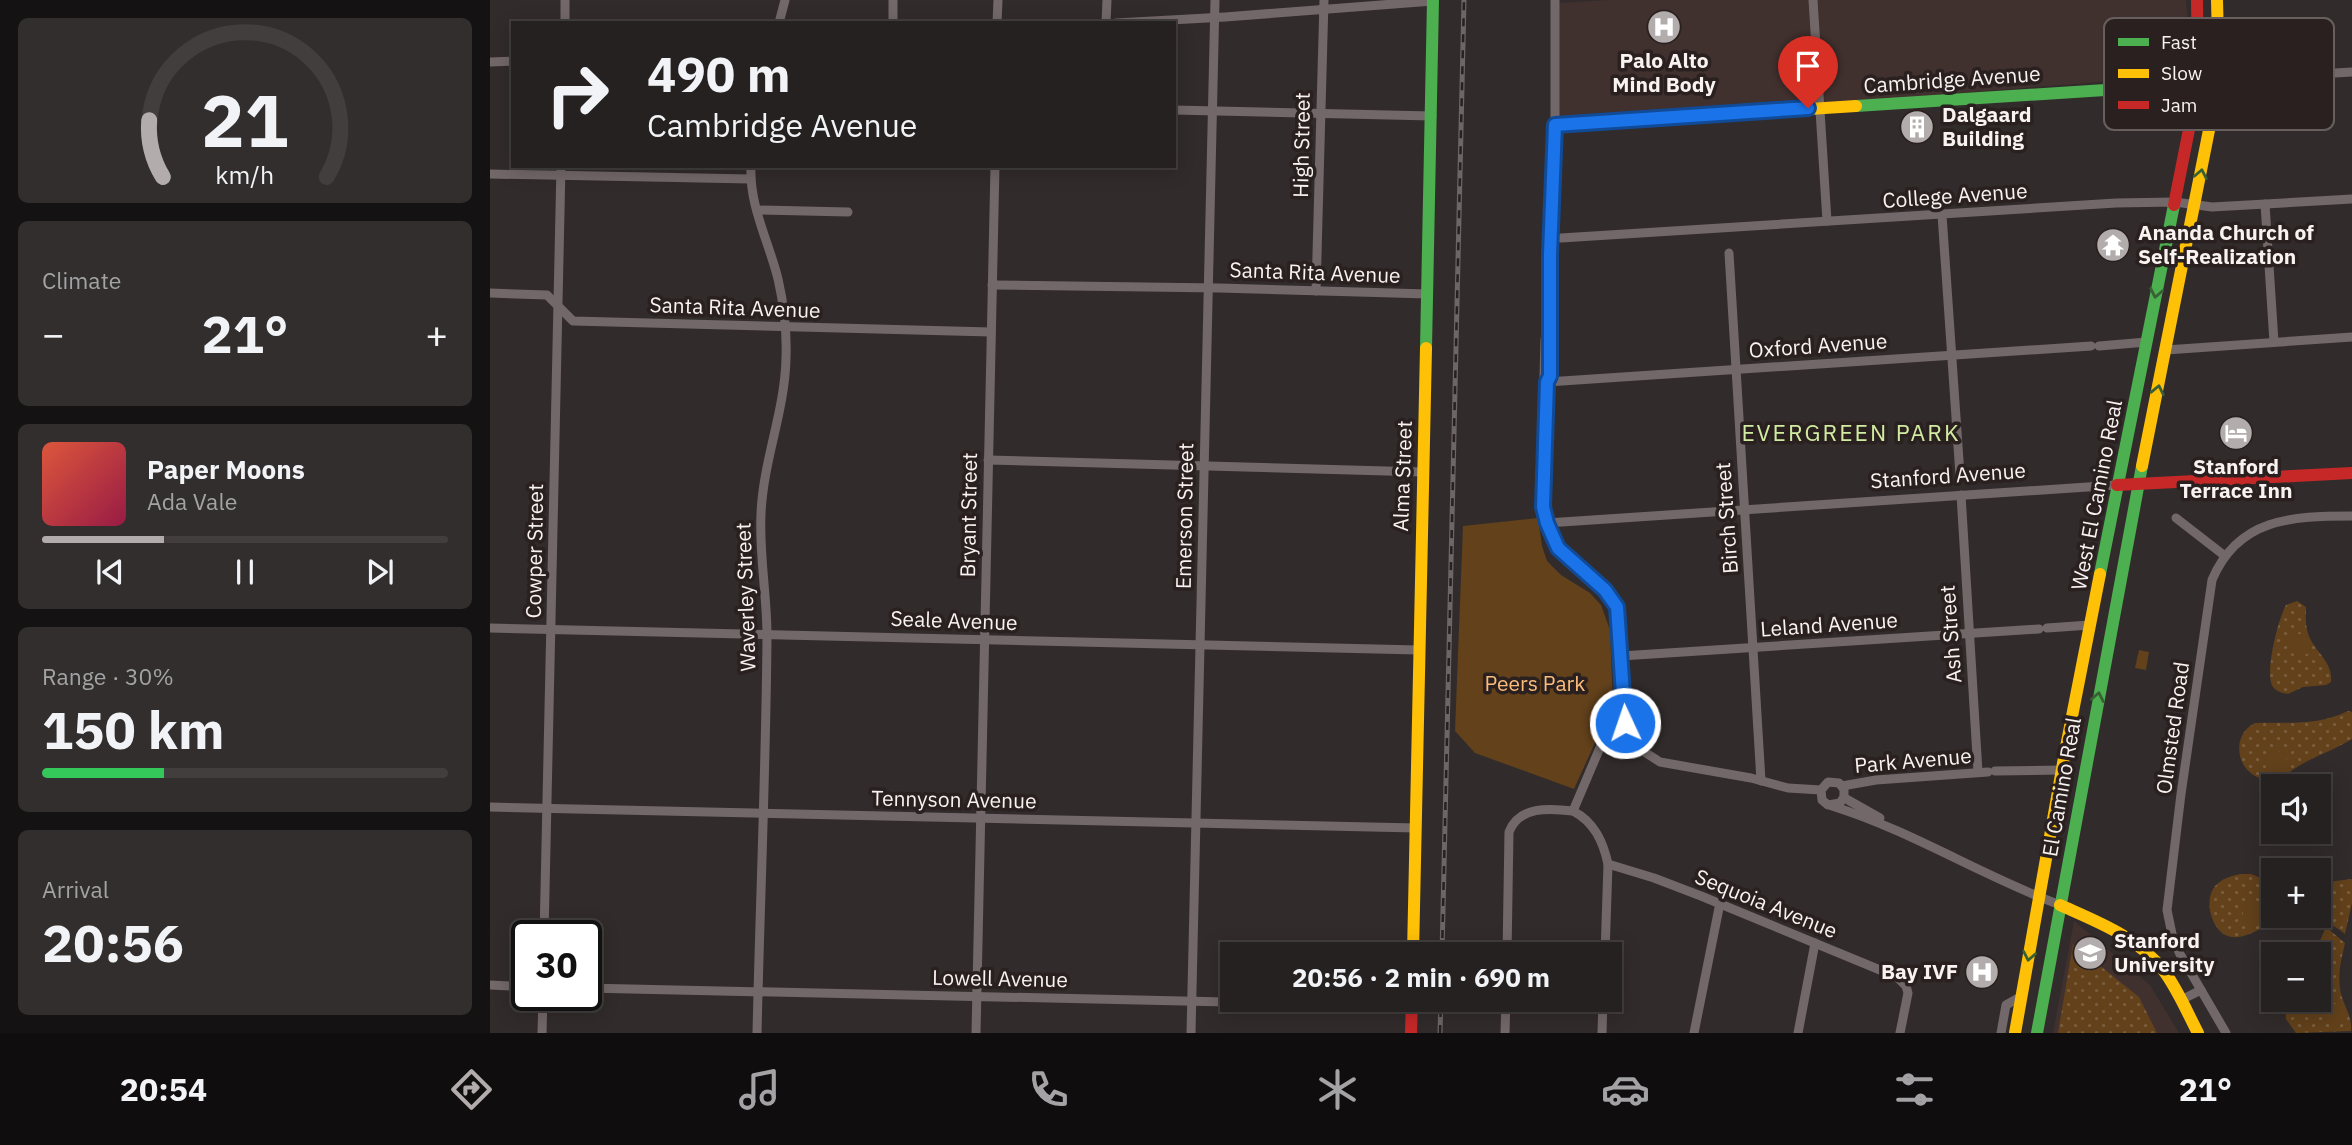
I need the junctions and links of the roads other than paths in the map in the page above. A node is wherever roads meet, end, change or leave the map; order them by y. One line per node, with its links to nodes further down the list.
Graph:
1 (565, 0): 16 (street)
2 (785, 0): 17 (street)
3 (893, 0): 18 (street)
4 (998, 0): 19 (street)
5 (1107, 0): 20 (street)
6 (1215, 0): 13 (street, Emerson Street)
7 (1433, 0): 12 (street); 31 (main road, Alma Street)
8 (1555, 0): 32 (street)
9 (1813, 0): 27 (street)
10 (2197, 0): 14 (main road, West El Camino Real)
11 (2217, 0): 15 (main road, West El Camino Real)
12 (1324, 5): 13 (street); 30 (street, High Street)
13 (1214, 18): 21 (street); 29 (street, Emerson Street)
14 (2197, 18)
15 (2217, 18)
16 (565, 21)
17 (780, 21)
18 (893, 21)
19 (998, 21)
20 (1106, 21)
21 (1155, 21)
22 (511, 61): 23 (street)
23 (490, 62)
24 (2352, 72): 25 (street, Cambridge Avenue)
25 (2334, 73)
26 (2104, 90): 27 (main road, Cambridge Avenue)
27 (1820, 107): 32 (main road, Cambridge Avenue); 47 (street)
28 (1176, 110): 29 (street)
29 (1210, 110): 30 (street); 51 (street, Emerson Street)
30 (1321, 113): 31 (street); 52 (street, High Street)
31 (1432, 116): 54 (main road, Alma Street)
32 (1555, 125): 64 (street)
33 (2189, 130): 41 (main road, West El Camino Real)
34 (2209, 130): 43 (main road, West El Camino Real, one-way to 34)
35 (751, 168): 39 (street, Waverley Street)
36 (995, 168): 50 (street, Bryant Street)
37 (561, 171): 38 (street); 39 (street); 55 (street, Cowper Street)
38 (490, 174)
39 (751, 179): 44 (street, Waverley Street)
40 (2352, 199): 42 (street, College Avenue)
41 (2175, 202): 43 (street, College Avenue); 46 (street, College Avenue); 59 (main road, West El Camino Real, one-way to 59)
42 (2265, 204): 43 (street, College Avenue); 60 (street)
43 (2194, 205): 61 (main road, West El Camino Real)
44 (757, 209): 45 (street); 56 (street, Waverley Street)
45 (848, 212)
46 (1942, 215): 47 (street, College Avenue); 62 (street)
47 (1826, 221): 48 (street, College Avenue)
48 (1561, 238)
49 (1729, 253): 63 (street, Birch Street)
50 (992, 285): 51 (street, Santa Rita Avenue); 57 (street, Bryant Street)
51 (1207, 288): 52 (street, Santa Rita Avenue); 66 (street, Emerson Street)
52 (1316, 291): 54 (street, Santa Rita Avenue)
53 (490, 293): 55 (street, Santa Rita Avenue)
54 (1428, 294): 67 (main road, Alma Street)
55 (558, 306): 56 (street, Santa Rita Avenue); 81 (street, Cowper Street)
56 (786, 327): 57 (street, Santa Rita Avenue); 82 (street, Waverley Street)
57 (990, 332): 65 (street, Bryant Street)
58 (2352, 337): 60 (street)
59 (2147, 342): 62 (street, Oxford Avenue); 70 (main road, West El Camino Real)
60 (2274, 342): 61 (street)
61 (2166, 350): 71 (main road, West El Camino Real, one-way to 61)
62 (1952, 355): 63 (street, Oxford Avenue); 69 (street)
63 (1735, 369): 64 (street, Oxford Avenue); 73 (street, Birch Street)
64 (1547, 382): 76 (street)
65 (988, 460): 66 (street); 84 (street, Bryant Street)
66 (1204, 467): 67 (street); 85 (street, Emerson Street)
67 (1422, 472): 87 (main road, Alma Street)
68 (2352, 472): 71 (main road, Stanford Avenue)
69 (1959, 475)
70 (2117, 485): 71 (main road, Stanford Avenue); 72 (street, Stanford Avenue); 79 (main road, West El Camino Real)
71 (2138, 485): 77 (main road, West El Camino Real)
72 (1961, 495): 73 (street, Stanford Avenue); 83 (street, Ash Street)
73 (1744, 508): 76 (street, Stanford Avenue); 86 (street, Birch Street)
74 (2352, 516): 78 (street, Olmsted Road)
75 (2176, 518): 78 (street)
76 (1547, 523): 88 (street)
77 (2126, 549): 108 (main road, El Camino Real, one-way to 77)
78 (2225, 555): 117 (street, Olmsted Road)
79 (2090, 625): 83 (street, Leland Avenue); 90 (main road, West El Camino Real)
80 (490, 628): 81 (street, Seale Avenue)
81 (551, 630): 82 (street, Seale Avenue); 98 (street, Cowper Street)
82 (766, 634): 84 (street, Seale Avenue); 100 (street, Waverley Street)
83 (1968, 634): 86 (street, Leland Avenue); 91 (street, Ash Street)
84 (983, 640): 85 (street, Seale Avenue); 101 (street, Bryant Street)
85 (1199, 646): 87 (street, Seale Avenue); 102 (street, Emerson Street)
86 (1752, 648): 88 (street, Leland Avenue); 92 (street, Birch Street)
87 (1418, 650): 104 (main road, Alma Street)
88 (1621, 656): 92 (street)
89 (1616, 726): 99 (street)
90 (2062, 770): 91 (street, Park Avenue); 106 (main road, West El Camino Real)
91 (1978, 772): 93 (street, Park Avenue)
92 (1761, 781): 94 (street)
93 (1842, 786): 94 (street); 95 (street)
94 (1821, 790): 96 (street)
95 (1844, 797): 96 (street); 103 (street)
96 (1832, 806): 103 (street)
97 (490, 807): 98 (street, Tennyson Avenue)
98 (547, 808): 100 (street, Tennyson Avenue); 109 (street, Cowper Street)
99 (1573, 811): 105 (street); 111 (street)
100 (762, 813): 101 (street, Tennyson Avenue); 118 (street, Waverley Street)
101 (979, 818): 102 (street, Tennyson Avenue); 119 (street, Bryant Street)
102 (1195, 824): 104 (street, Tennyson Avenue); 122 (street, Emerson Street)
103 (1893, 827): 106 (street)
104 (1416, 828): 110 (main road, Alma Street)
105 (1608, 864): 107 (street, Sequoia Avenue); 112 (street)
106 (2040, 897): 108 (street); 120 (main road, West El Camino Real, one-way to 120)
107 (1720, 903): 113 (street, Sequoia Avenue); 135 (street)
108 (2060, 905): 121 (main road); 140 (main road, El Camino Real)
109 (544, 920)
110 (1413, 942)
111 (1507, 942)
112 (1605, 942)
113 (1815, 943): 136 (street); 137 (street, Sequoia Avenue)
114 (490, 985): 115 (street)
115 (511, 986)
116 (602, 988): 118 (street, Lowell Avenue)
117 (2201, 990): 121 (street); 142 (street, Olmsted Road)
118 (758, 991): 119 (street, Lowell Avenue); 129 (street, Waverley Street)
119 (977, 996): 122 (street, Lowell Avenue); 130 (street, Bryant Street)
120 (2021, 996): 138 (street); 139 (main road)
121 (2181, 999): 141 (main road)
122 (1192, 1001): 123 (street, Lowell Avenue); 131 (street, Emerson Street)
123 (1220, 1001)
124 (542, 1011): 128 (street)
125 (1412, 1012): 132 (main road)
126 (1506, 1012): 133 (street)
127 (1603, 1012): 134 (street)
128 (542, 1033)
129 (757, 1033)
130 (975, 1033)
131 (1191, 1033)
132 (1411, 1033)
133 (1505, 1033)
134 (1602, 1033)
135 (1695, 1033)
136 (1798, 1033)
137 (1900, 1033)
138 (2001, 1033)
139 (2015, 1033)
140 (2037, 1033)
141 (2198, 1033)
142 (2226, 1033)

